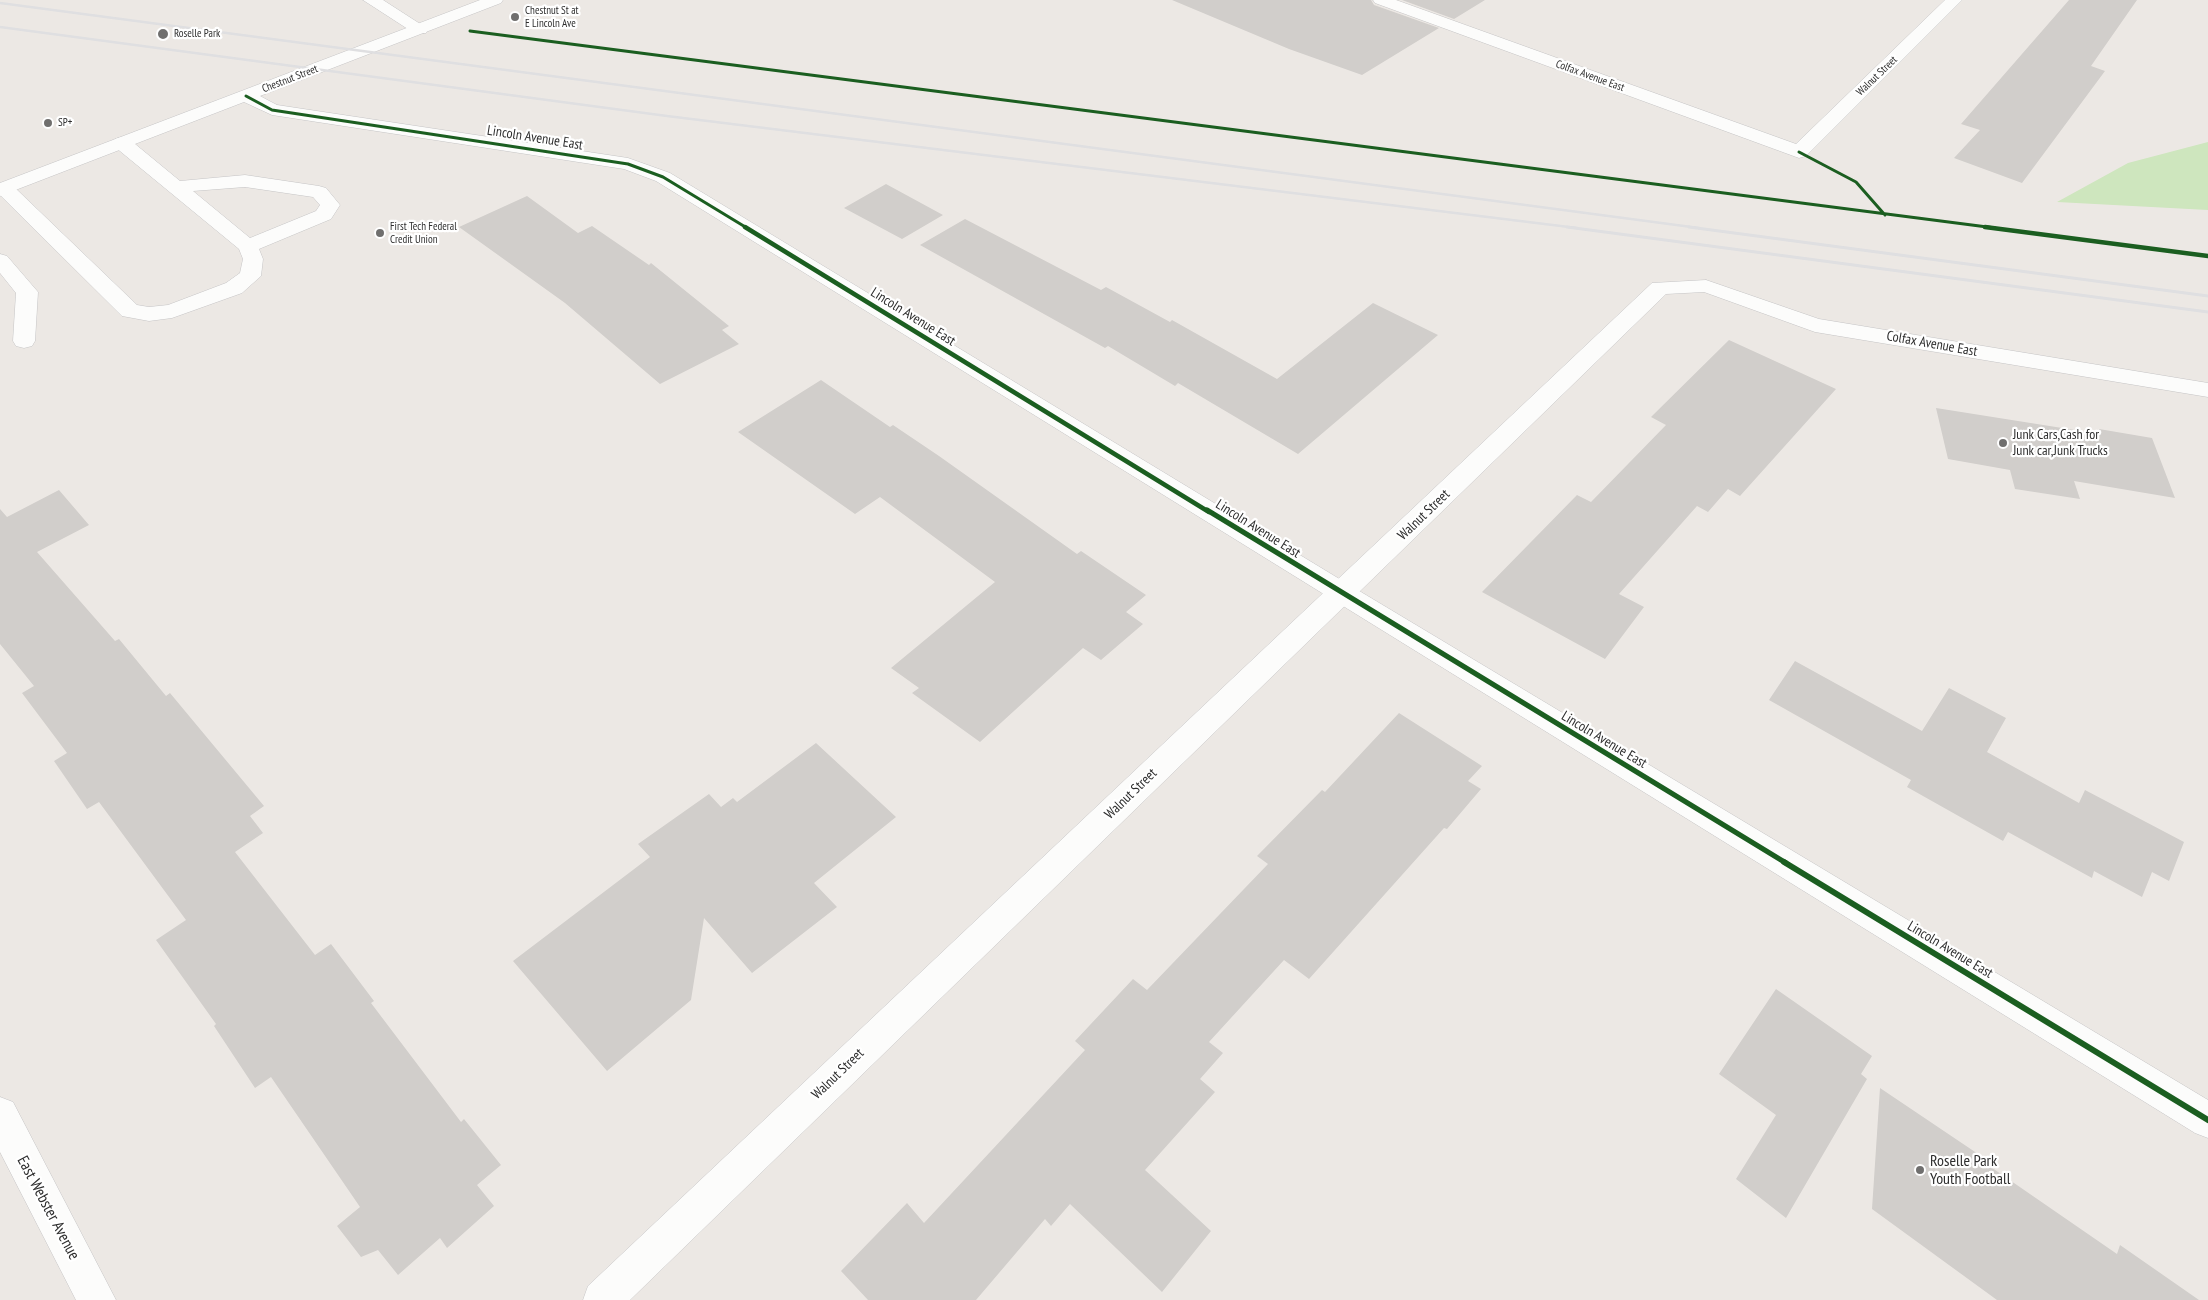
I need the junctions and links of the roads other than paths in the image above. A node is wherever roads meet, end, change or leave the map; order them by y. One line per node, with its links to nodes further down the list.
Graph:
1 (371, 0): 5 (street)
2 (495, 0): 5 (street, Chestnut Street)
3 (1381, 0): 8 (street, Colfax Avenue East)
4 (1954, 0): 8 (street, Walnut Street)
5 (420, 29): 6 (street, Chestnut Street)
6 (246, 96): 7 (street, Chestnut Street); 16 (street, Lincoln Avenue East)
7 (122, 143): 9 (street); 10 (street, Chestnut Street)
8 (1799, 152)
9 (178, 188): 11 (street); 11 (street)
10 (2, 190): 11 (street)
11 (248, 246)
12 (0, 260): 14 (street)
13 (1660, 288): 15 (street, Colfax Avenue East); 16 (street, Walnut Street)
14 (24, 340)
15 (2208, 390)
16 (1342, 594): 18 (street, Lincoln Avenue East); 20 (street, Walnut Street)
17 (0, 1116): 19 (street, East Webster Avenue)
18 (2208, 1120)
19 (97, 1300)
20 (602, 1300)

